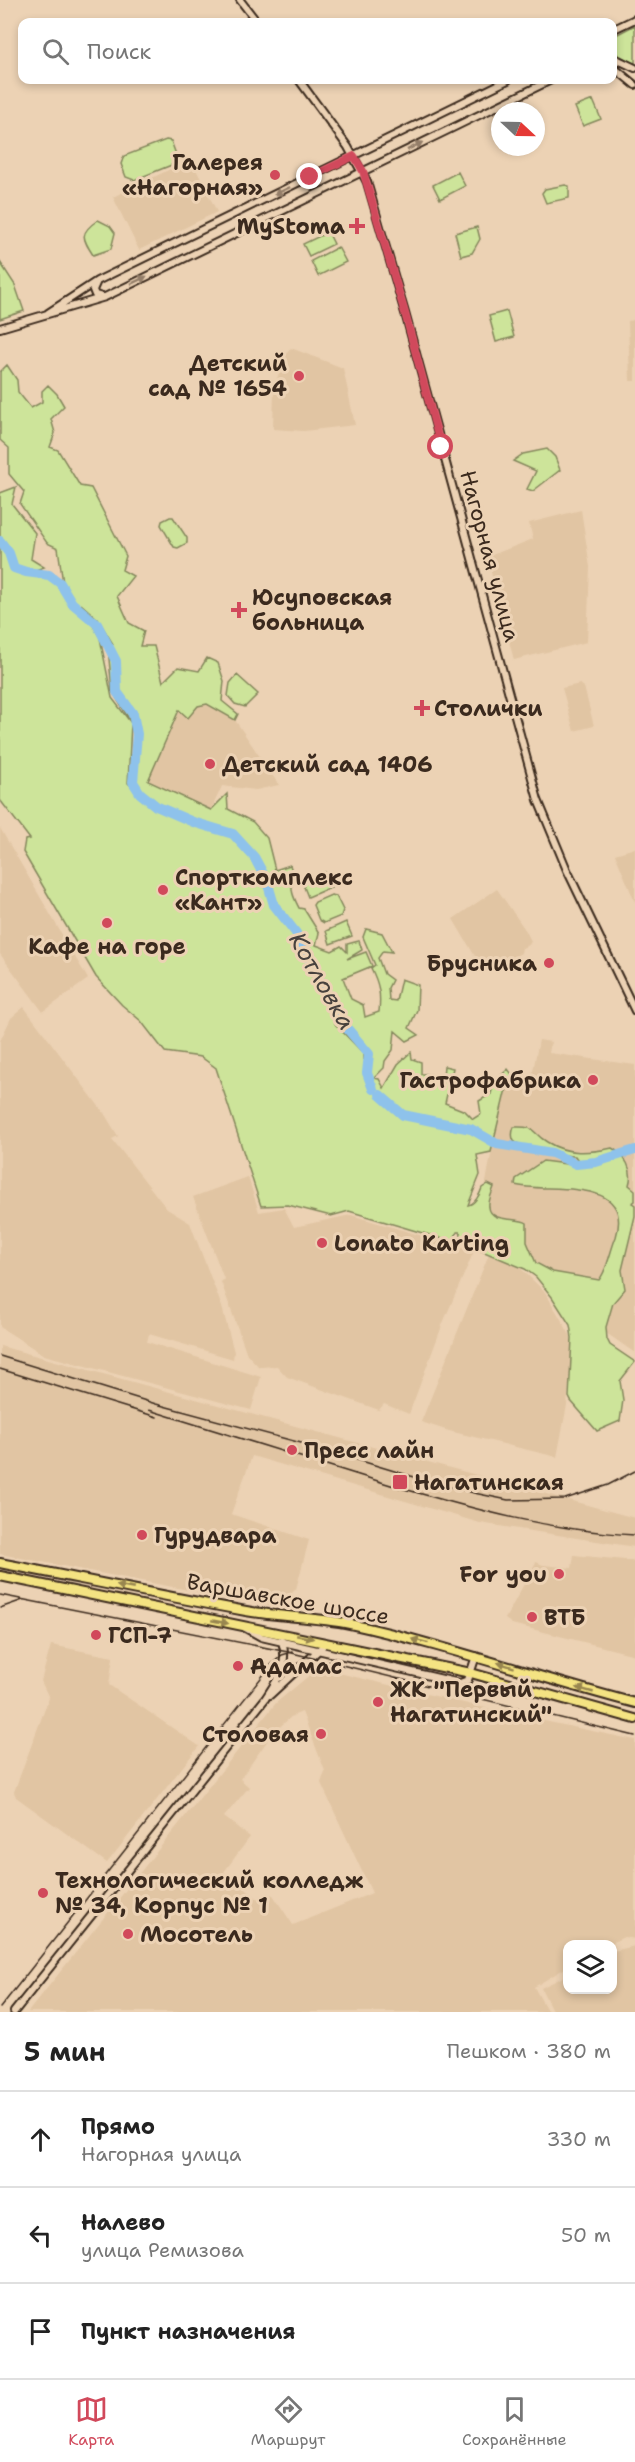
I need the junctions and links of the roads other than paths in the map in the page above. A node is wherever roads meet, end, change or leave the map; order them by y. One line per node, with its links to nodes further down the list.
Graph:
1 (240, 0): 2 (street)
2 (254, 18)
3 (635, 19): 4 (street)
4 (617, 28)
5 (617, 60): 7 (street)
6 (617, 70): 11 (street)
7 (635, 70): 11 (street)
8 (302, 84): 12 (street, Нагорная улица)
9 (500, 84): 12 (street)
10 (543, 84): 13 (street, one-way to 10)
11 (634, 84)
12 (354, 156): 13 (street, Нагорная улица); 14 (street, one-way to 14)
13 (363, 171): 16 (street, one-way to 13); 20 (street, Нагорная улица)
14 (97, 281): 15 (street); 16 (street)
15 (79, 291): 17 (street); 18 (street)
16 (105, 297): 17 (street)
17 (85, 303): 18 (street)
18 (45, 315): 19 (street)
19 (0, 328)
20 (635, 1011)
21 (0, 1563): 27 (main road, Варшавское шоссе, one-way to 21)
22 (0, 1576): 23 (main road, Варшавское шоссе, one-way to 23)
23 (244, 1627): 24 (street); 25 (main road, Варшавское шоссе, one-way to 25)
24 (282, 1641): 26 (street); 29 (street)
25 (325, 1641): 26 (street); 28 (main road, Варшавское шоссе)
26 (321, 1650): 28 (street); 29 (street)
27 (476, 1656): 28 (street); 30 (main road, Варшавское шоссе, one-way to 27)
28 (471, 1673): 31 (main road, Варшавское шоссе)
29 (265, 1699): 32 (street)
30 (635, 1703)
31 (635, 1719)
32 (14, 2012)

